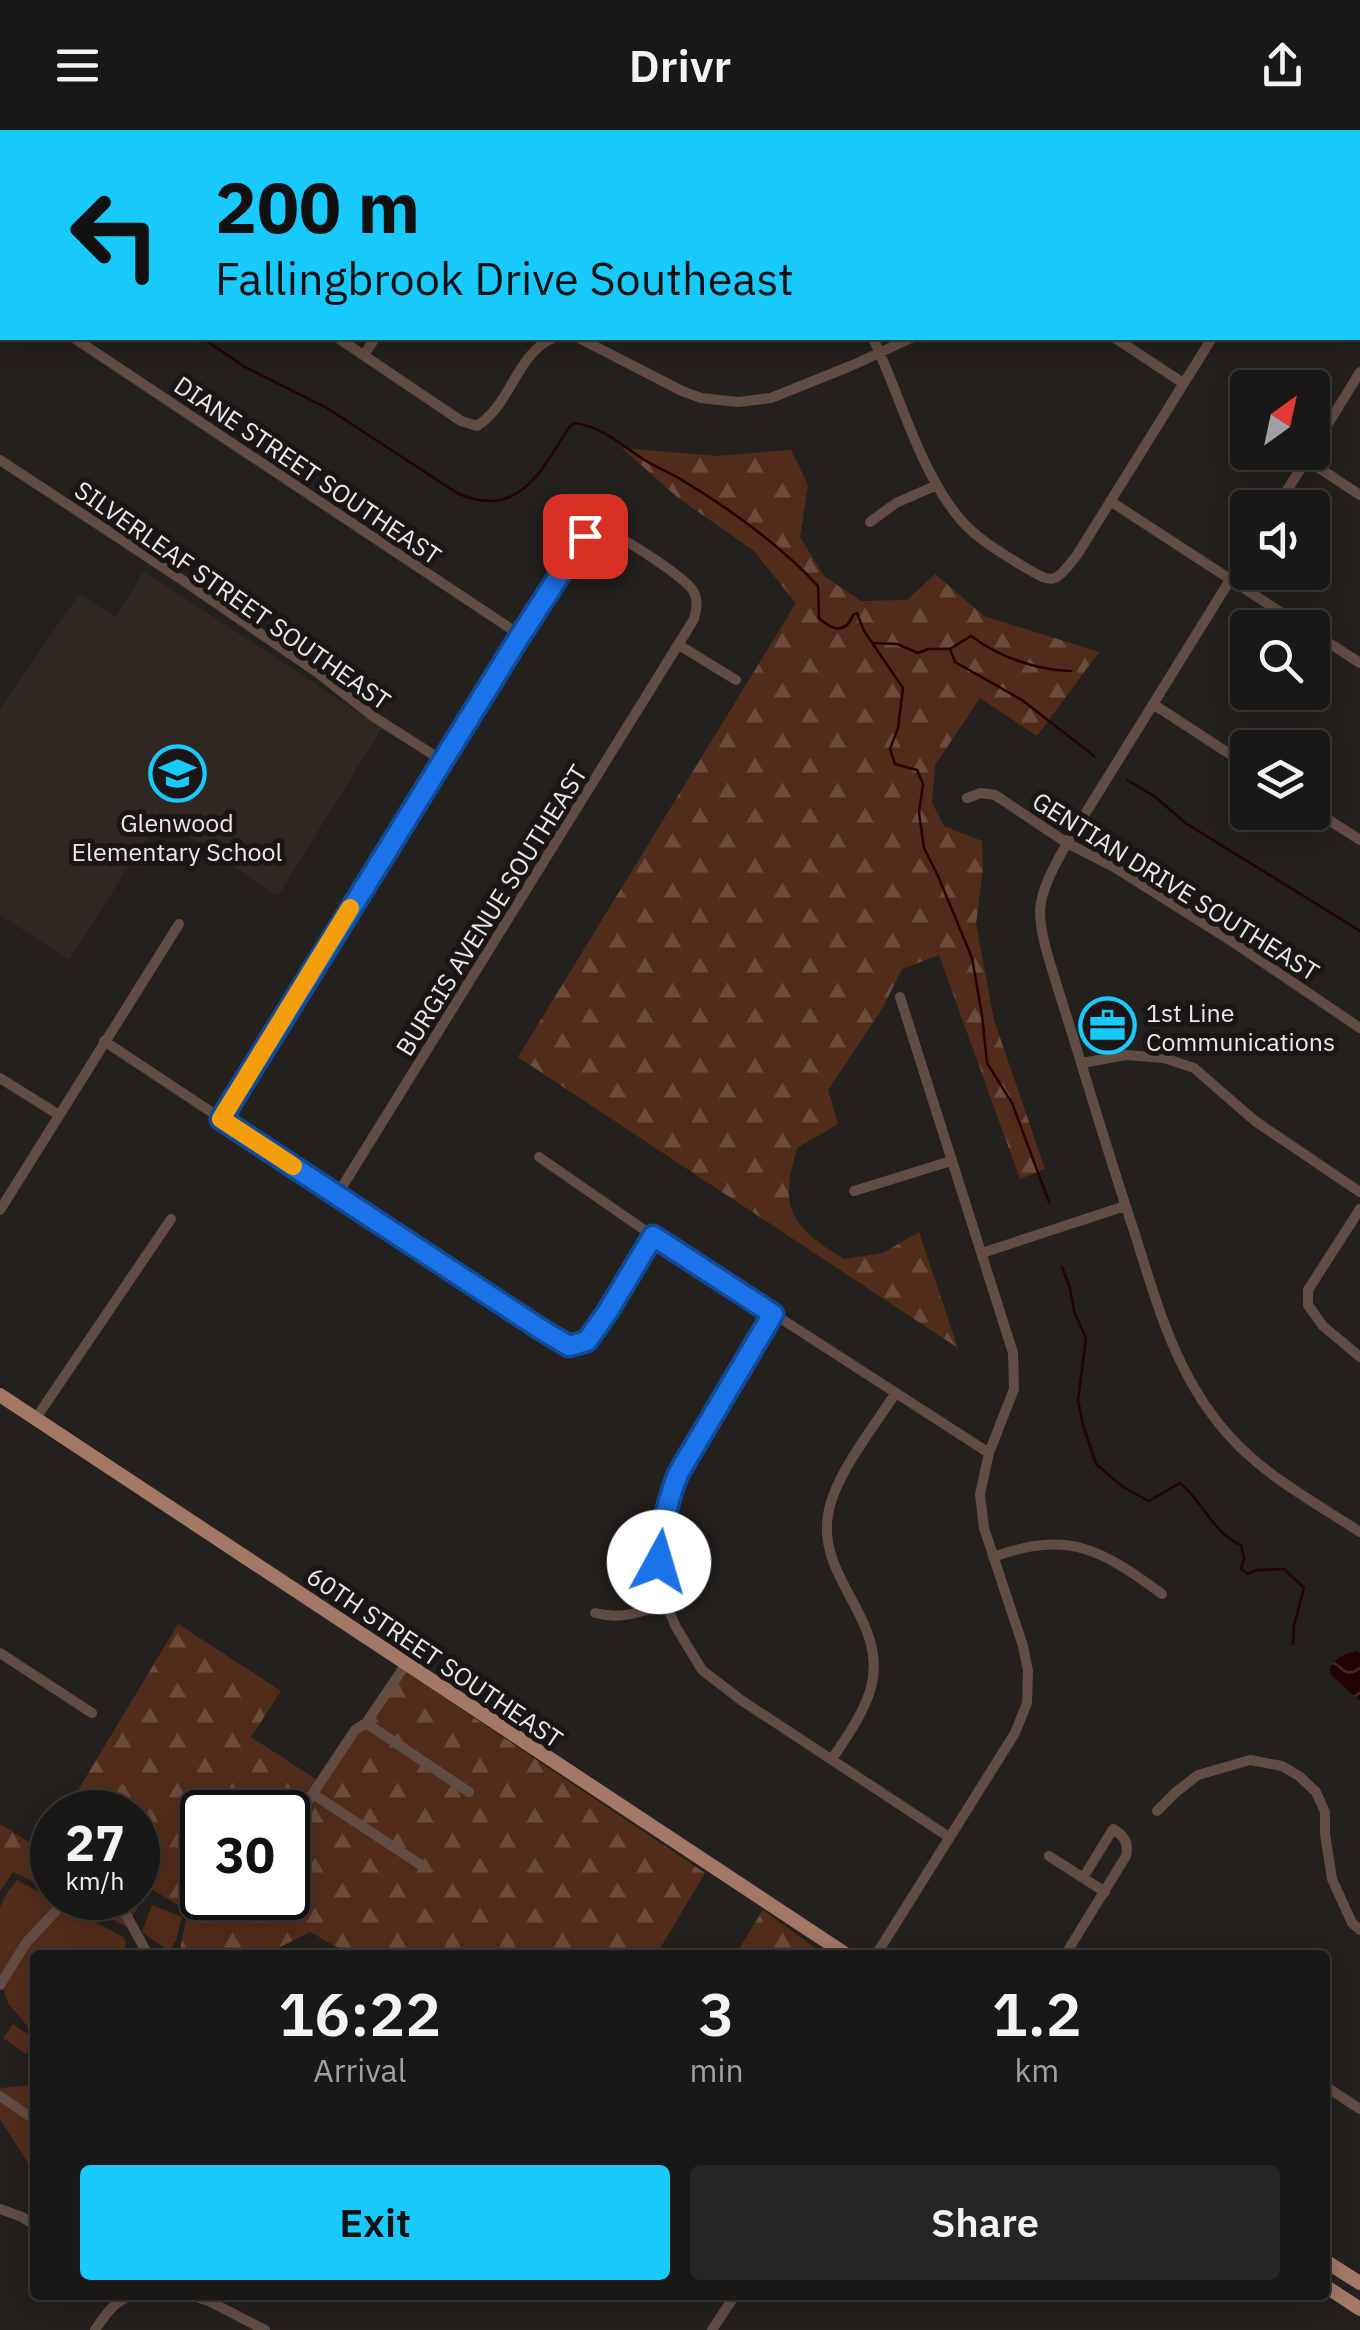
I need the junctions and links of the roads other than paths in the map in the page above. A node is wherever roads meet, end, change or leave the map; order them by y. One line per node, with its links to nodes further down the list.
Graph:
1 (77, 340): 24 (street, DIANE STREET SOUTHEAST)
2 (341, 340): 11 (street)
3 (373, 340): 11 (street)
4 (548, 340): 11 (street)
5 (584, 340): 10 (street)
6 (874, 340): 10 (street)
7 (907, 340): 10 (street)
8 (1118, 340): 13 (street)
9 (1211, 340): 13 (street)
10 (880, 352): 17 (street)
11 (364, 355)
12 (1360, 372): 14 (street)
13 (1182, 384): 19 (street)
14 (1330, 421)
15 (0, 460): 31 (street, SILVERLEAF STREET SOUTHEAST)
16 (1330, 470): 18 (street)
17 (937, 485): 19 (street); 20 (street)
18 (1360, 495)
19 (1110, 501): 21 (street)
20 (870, 522)
21 (1230, 578): 29 (street)
22 (1248, 590): 23 (street)
23 (1278, 610)
24 (520, 636): 26 (street); 31 (street)
25 (1330, 644): 27 (street)
26 (679, 645): 28 (street); 48 (street, BURGIS AVENUE SOUTHEAST)
27 (1360, 664)
28 (736, 680)
29 (1154, 704): 30 (street); 35 (street)
30 (1230, 754)
31 (443, 761): 43 (street)
32 (967, 798): 35 (street, GENTIAN DRIVE SOUTHEAST)
33 (1330, 821): 34 (street)
34 (1360, 840)
35 (1067, 844): 38 (street, GENTIAN DRIVE SOUTHEAST); 40 (street)
36 (178, 924): 39 (street)
37 (900, 997): 45 (street)
38 (1360, 1028)
39 (104, 1041): 42 (street); 43 (street)
40 (1082, 1063): 47 (street); 49 (street)
41 (0, 1078): 42 (street)
42 (59, 1115): 51 (street)
43 (221, 1119): 48 (street)
44 (538, 1157): 53 (street)
45 (951, 1162): 46 (street); 54 (street)
46 (854, 1191)
47 (1360, 1192)
48 (337, 1196): 53 (street)
49 (1125, 1206): 54 (street); 61 (street)
50 (1360, 1208): 56 (street)
51 (0, 1210)
52 (171, 1219): 59 (street)
53 (653, 1236): 55 (street)
54 (982, 1253): 60 (street)
55 (773, 1314): 57 (street); 64 (street)
56 (1360, 1357)
57 (895, 1394): 60 (street); 70 (street)
58 (0, 1395): 59 (main road, 60TH STREET SOUTHEAST)
59 (36, 1418): 67 (main road, 60TH STREET SOUTHEAST)
60 (989, 1453): 62 (street)
61 (1360, 1532)
62 (993, 1557): 63 (street); 75 (street)
63 (1162, 1594)
64 (666, 1604): 65 (street); 70 (street)
65 (595, 1613)
66 (0, 1653): 68 (street)
67 (406, 1664): 69 (street); 84 (main road, 60TH STREET SOUTHEAST)
68 (92, 1713)
69 (366, 1723): 71 (street); 72 (street)
70 (832, 1760): 75 (street)
71 (470, 1792)
72 (313, 1794): 73 (street); 77 (street)
73 (310, 1798)
74 (1157, 1811): 82 (street)
75 (949, 1837): 85 (street)
76 (1048, 1856): 78 (street)
77 (421, 1865)
78 (1084, 1878): 79 (street); 79 (street)
79 (1105, 1892): 86 (street)
80 (47, 1920): 87 (street)
81 (129, 1920): 83 (street)
82 (1360, 1930)
83 (145, 1950)
84 (838, 1950)
85 (879, 1950)
86 (1068, 1950)
87 (0, 1984)
88 (1330, 2089): 90 (street)
89 (0, 2096): 91 (street)
90 (1360, 2109)
91 (30, 2117)
92 (0, 2209): 93 (street)
93 (30, 2222)
94 (1330, 2264): 95 (main road)
95 (1360, 2284)
96 (1330, 2289): 100 (main road)
97 (123, 2300): 101 (street)
98 (209, 2300): 102 (street)
99 (732, 2300): 103 (street)
100 (1360, 2308)
101 (95, 2330)
102 (264, 2330)
103 (712, 2330)

